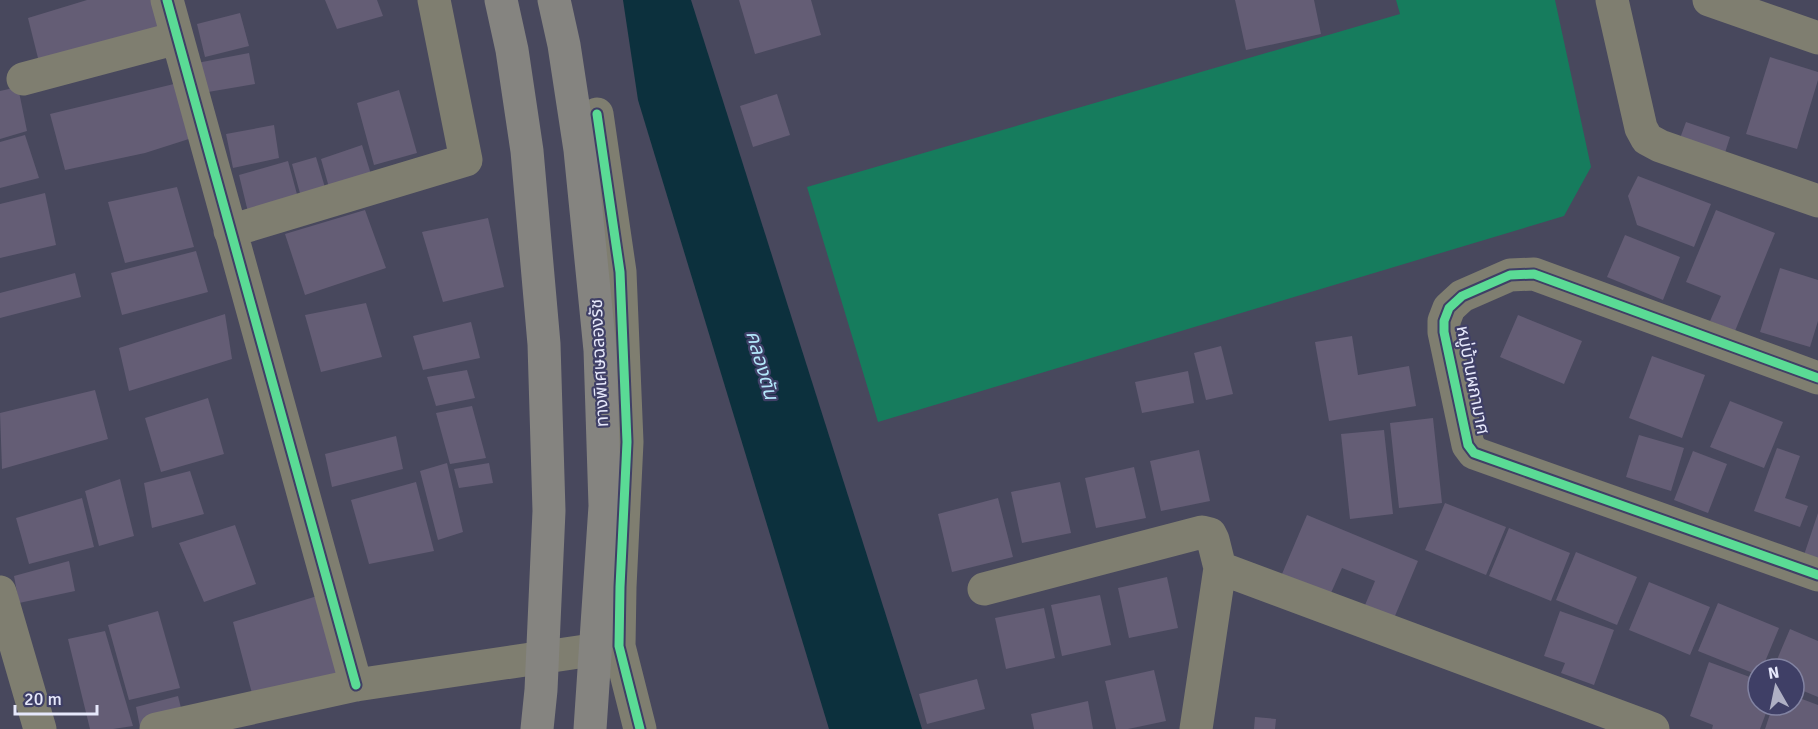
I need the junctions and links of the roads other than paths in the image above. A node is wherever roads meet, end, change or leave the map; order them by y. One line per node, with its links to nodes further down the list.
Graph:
1 (167, 0): 7 (street)
2 (434, 0): 12 (street)
3 (501, 0): 22 (highway)
4 (554, 0): 23 (highway, ทางพิเศษฉลองรัช)
5 (1612, 0): 11 (street)
6 (1709, 0): 8 (street)
7 (177, 38): 9 (street); 12 (street)
8 (1818, 38)
9 (23, 79)
10 (597, 114): 18 (street)
11 (1818, 201)
12 (230, 231): 19 (street)
13 (1818, 378): 15 (street, หมู่บ้านผกามาศ)
14 (1220, 568): 16 (street); 25 (street); 26 (street)
15 (1818, 575)
16 (984, 589)
17 (0, 592): 20 (street)
18 (619, 646): 19 (street); 24 (street)
19 (356, 685): 21 (street)
20 (40, 729)
21 (156, 729)
22 (537, 729)
23 (590, 729)
24 (640, 729)
25 (1196, 729)
26 (1653, 729)

